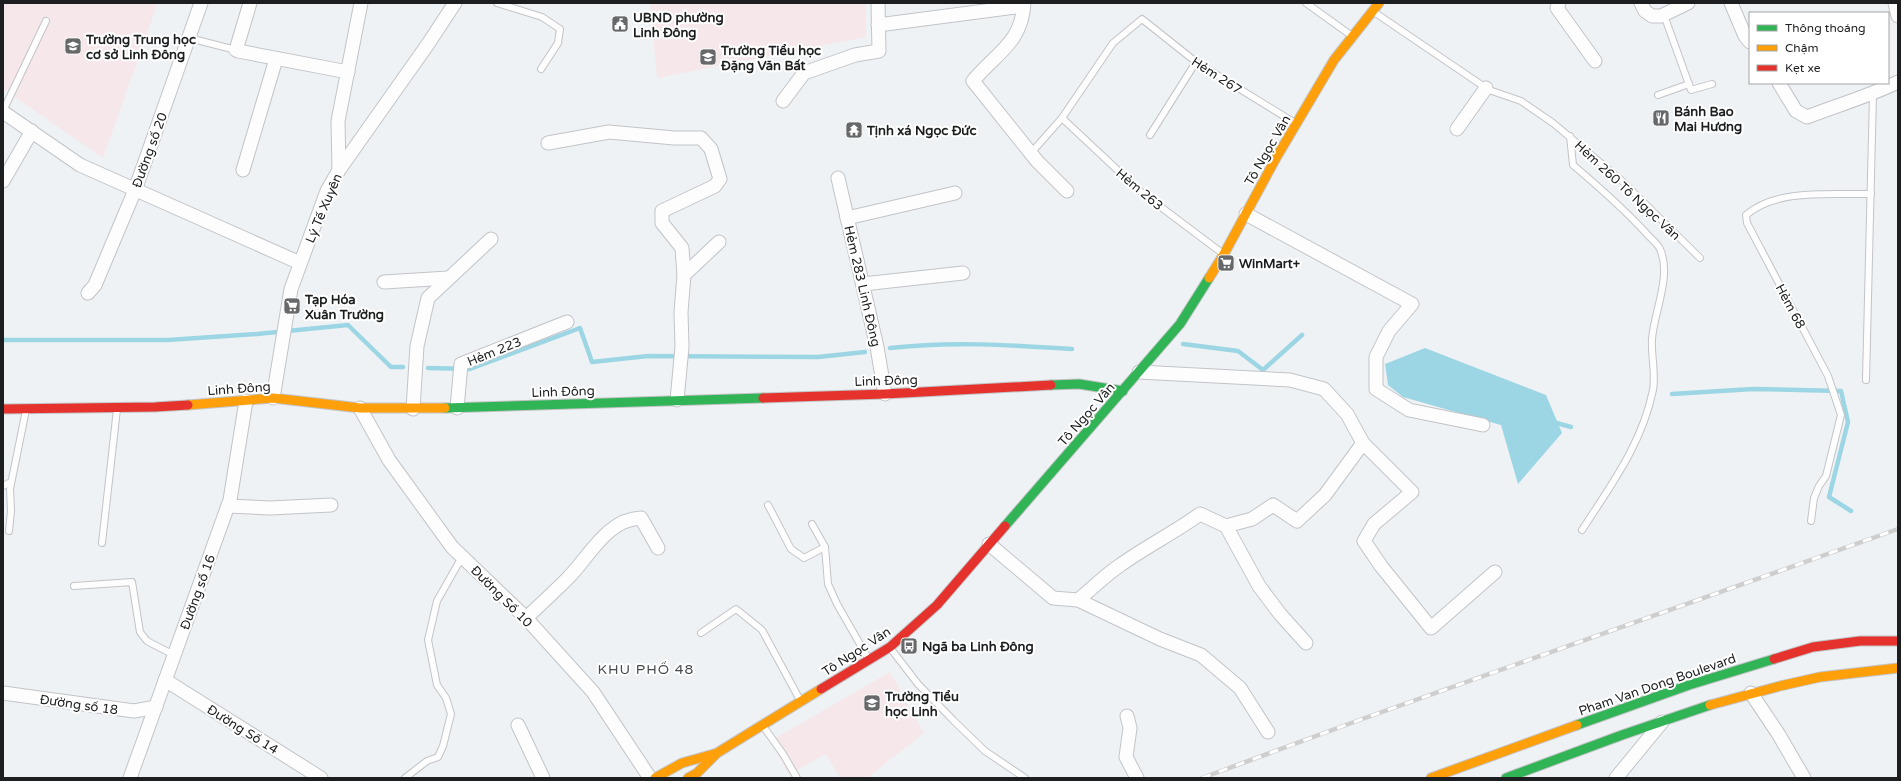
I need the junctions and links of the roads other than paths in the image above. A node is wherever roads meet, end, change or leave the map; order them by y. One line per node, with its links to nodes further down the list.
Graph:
1 (201, 3): 21 (street, Đường số 20)
2 (250, 3): 23 (street)
3 (361, 3): 28 (street)
4 (455, 3): 47 (street, Lý Tế Xuyên)
5 (497, 3): 27 (lane)
6 (878, 3): 19 (street)
7 (1306, 3): 20 (lane)
8 (1379, 3): 15 (main road, Tô Ngọc Vân)
9 (1558, 3): 25 (street)
10 (1641, 3): 16 (street)
11 (1688, 3): 16 (street)
12 (1731, 3): 22 (street)
13 (1895, 3): 17 (street)
14 (1024, 5): 19 (street); 45 (street)
15 (1372, 11): 20 (main road, Tô Ngọc Vân); 33 (lane, Hẻm 260 Tô Ngọc Vân)
16 (1664, 15): 30 (lane)
17 (1898, 16)
18 (46, 21): 37 (lane)
19 (878, 25): 36 (street)
20 (1352, 36): 39 (main road, Tô Ngọc Vân)
21 (189, 38): 23 (lane); 50 (street, Đường số 20)
22 (1749, 41)
23 (236, 50): 24 (street)
24 (276, 59): 28 (street); 46 (street)
25 (1595, 61)
26 (1196, 62): 38 (lane, Hẻm 267); 39 (lane, Hẻm 267); 42 (lane)
27 (541, 69)
28 (348, 72): 47 (street)
29 (1898, 82): 34 (street)
30 (1689, 84): 31 (lane); 35 (lane)
31 (1712, 84)
32 (1780, 84): 34 (street)
33 (1486, 88): 40 (street); 43 (lane, Hẻm 260 Tô Ngọc Vân)
34 (1873, 94): 53 (lane)
35 (1658, 95)
36 (782, 101)
37 (3, 111): 41 (street)
38 (1062, 118): 45 (lane); 58 (lane, Hẻm 263)
39 (1296, 124): 54 (main road, Tô Ngọc Vân)
40 (1457, 129)
41 (32, 131): 49 (street); 50 (street)
42 (1150, 135)
43 (1570, 136): 59 (lane, Hẻm 260 Tô Ngọc Vân); 91 (lane)
44 (548, 143): 62 (street)
45 (1031, 153): 51 (street)
46 (243, 170)
47 (339, 170): 60 (street, Lý Tế Xuyên)
48 (838, 178): 55 (street, Hẻm 283 Linh Đông)
49 (3, 180)
50 (135, 190): 60 (street); 66 (street, Đường số 20)
51 (1067, 191)
52 (955, 193): 55 (street)
53 (1871, 194): 69 (lane); 88 (lane, Hẻm 68)
54 (1246, 214): 58 (main road, Tô Ngọc Vân); 81 (street)
55 (848, 218): 65 (street, Hẻm 283 Linh Đông)
56 (491, 239): 63 (street)
57 (720, 242): 62 (street)
58 (1224, 254): 68 (main road, Tô Ngọc Vân)
59 (1700, 258)
60 (300, 263): 72 (street, Lý Tế Xuyên)
61 (963, 273): 65 (street)
62 (684, 275): 73 (street)
63 (448, 278): 64 (street); 80 (street)
64 (384, 282)
65 (863, 284): 71 (street, Hẻm 283 Linh Đông)
66 (88, 293)
67 (567, 322): 77 (street, Hẻm 223)
68 (1139, 372): 70 (main road, Tô Ngọc Vân); 82 (street)
69 (1866, 380)
70 (1123, 391): 71 (main road, Linh Đông); 94 (main road, Tô Ngọc Vân)
71 (885, 394): 73 (main road, Linh Đông)
72 (273, 398): 74 (main road, Linh Đông); 76 (main road, Linh Đông)
73 (676, 400): 77 (main road, Linh Đông)
74 (246, 401): 75 (main road, Linh Đông); 87 (street, Đường số 16)
75 (118, 408): 79 (main road, Linh Đông); 93 (lane)
76 (360, 408): 80 (main road, Linh Đông); 97 (street, Đường Số 10)
77 (457, 408): 80 (main road, Linh Đông)
78 (3, 409): 79 (main road, Linh Đông)
79 (26, 409): 83 (lane)
80 (412, 409)
81 (1483, 425)
82 (1363, 443): 90 (street); 98 (street)
83 (11, 482): 84 (lane); 92 (lane)
84 (3, 486)
85 (331, 505): 87 (street)
86 (768, 505): 95 (lane)
87 (228, 506): 106 (street, Đường số 16)
88 (1812, 521)
89 (812, 524): 95 (lane)
90 (1226, 526): 100 (street); 104 (street)
91 (1582, 530)
92 (9, 531)
93 (102, 543)
94 (989, 544): 100 (street); 105 (main road, Tô Ngọc Vân)
95 (825, 547): 107 (lane)
96 (658, 548): 101 (street)
97 (462, 557): 101 (street, Đường Số 10); 123 (lane)
98 (1495, 572)
99 (74, 586): 106 (lane)
100 (1078, 600): 118 (street)
101 (526, 618): 125 (street, Đường Số 10)
102 (702, 633): 112 (lane)
103 (1898, 641): 131 (main road, Pham Van Dong Boulevard)
104 (1306, 643)
105 (890, 647): 107 (main road, Tô Ngọc Vân); 129 (lane)
106 (174, 656): 109 (street, Đường số 16)
107 (869, 660): 112 (main road, Tô Ngọc Vân)
108 (1898, 668): 111 (main road)
109 (165, 680): 113 (street, Đường số 16); 122 (street, Đường Số 14)
110 (3, 693): 113 (street, Đường số 18)
111 (1750, 693): 115 (main road); 133 (street)
112 (800, 702): 117 (main road, Tô Ngọc Vân)
113 (156, 707): 121 (street, Đường số 16)
114 (1127, 716): 130 (street)
115 (1663, 720): 120 (street); 132 (main road)
116 (518, 725): 124 (street)
117 (762, 725): 119 (main road, Tô Ngọc Vân); 128 (lane)
118 (1268, 732)
119 (717, 753): 126 (main road, Tô Ngọc Vân); 127 (main road, Tô Ngọc Vân)
120 (1618, 777)
121 (130, 778)
122 (321, 778)
123 (405, 778)
124 (543, 778)
125 (650, 778)
126 (655, 778)
127 (688, 778)
128 (797, 778)
129 (1025, 778)
130 (1137, 778)
131 (1431, 778)
132 (1506, 778)
133 (1804, 778)

